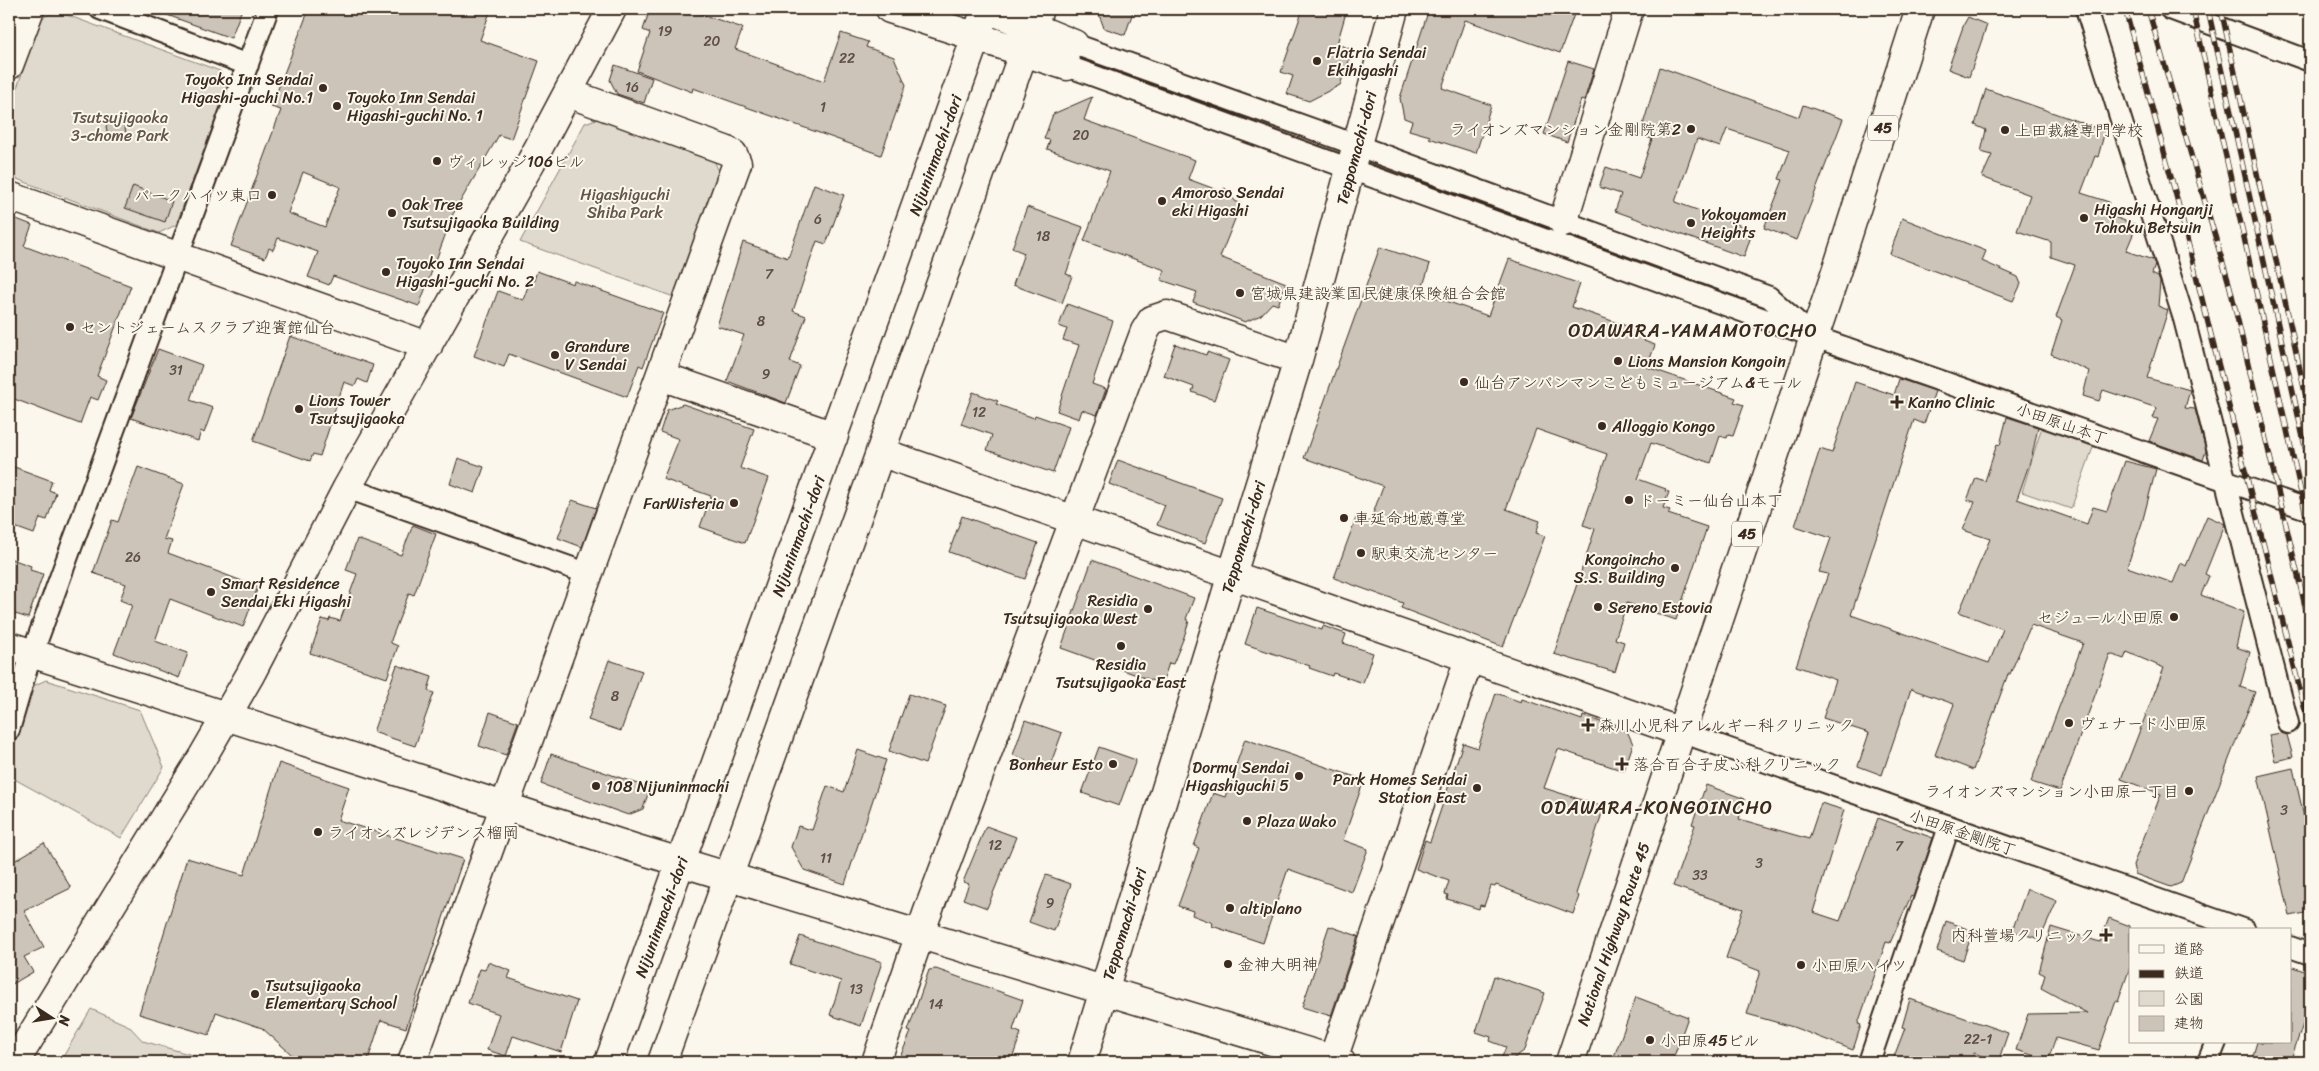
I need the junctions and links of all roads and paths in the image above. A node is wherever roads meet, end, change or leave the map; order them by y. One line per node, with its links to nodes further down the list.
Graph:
1 (30, 9): 18 (main road)
2 (100, 9): 17 (street)
3 (268, 9): 17 (street)
4 (612, 9): 19 (main road)
5 (890, 9): 13 (main road)
6 (987, 9): 12 (main road); 13 (main road, Nijuninmachi-dori)
7 (1394, 9): 20 (main road, Teppomachi-dori)
8 (1629, 9): 22 (main road)
9 (1920, 9): 24 (main road, National Highway Route 45 / 45)
10 (2086, 9): 30 (street)
11 (2170, 9): 16 (street)
12 (1036, 18): 14 (main road); 15 (main road)
13 (977, 38): 14 (main road); 28 (main road, Nijuninmachi-dori)
14 (1024, 53): 15 (main road); 29 (main road)
15 (1071, 55): 20 (street)
16 (2310, 61)
17 (248, 65): 23 (street)
18 (9, 66)
19 (568, 93): 25 (main road); 27 (main road)
20 (1354, 157): 22 (street); 24 (street, 小田原山本丁); 26 (main road, Teppomachi-dori)
21 (9, 196): 23 (main road)
22 (1564, 222): 24 (street)
23 (178, 257): 25 (main road); 36 (street)
24 (1813, 336): 30 (street, 小田原山本丁); 41 (main road, National Highway Route 45 / 45)
25 (428, 346): 31 (main road)
26 (1298, 360): 33 (main road); 35 (main road, Teppomachi-dori)
27 (661, 376): 28 (main road); 34 (main road)
28 (834, 436): 44 (main road, Nijuninmachi-dori)
29 (880, 452): 33 (main road); 45 (main road)
30 (2226, 480): 32 (street, 小田原山本丁); 39 (street)
31 (347, 488): 34 (street); 38 (main road)
32 (2310, 510)
33 (1074, 520): 35 (main road); 47 (main road)
34 (588, 574): 42 (main road)
35 (1231, 574): 37 (main road); 50 (main road, Teppomachi-dori)
36 (21, 650): 38 (main road); 40 (street)
37 (1469, 659): 41 (main road); 52 (main road)
38 (227, 715): 42 (main road); 53 (main road)
39 (2288, 723)
40 (9, 730)
41 (1681, 732): 43 (street, 小田原金剛院丁); 59 (main road, National Highway Route 45 / 45)
42 (505, 806): 44 (main road); 54 (main road)
43 (1950, 827): 46 (street, 小田原金剛院丁); 60 (street)
44 (681, 862): 45 (main road); 55 (main road, Nijuninmachi-dori)
45 (729, 877): 47 (main road); 56 (main road)
46 (2239, 928)
47 (920, 935): 50 (main road); 57 (main road)
48 (2292, 948): 49 (street)
49 (2310, 954)
50 (1104, 992): 52 (main road); 58 (main road, Teppomachi-dori)
51 (2215, 1044): 61 (street)
52 (1336, 1061)
53 (15, 1062)
54 (412, 1062)
55 (609, 1062)
56 (662, 1062)
57 (876, 1062)
58 (1082, 1062)
59 (1570, 1062)
60 (1869, 1062)
61 (2208, 1062)

